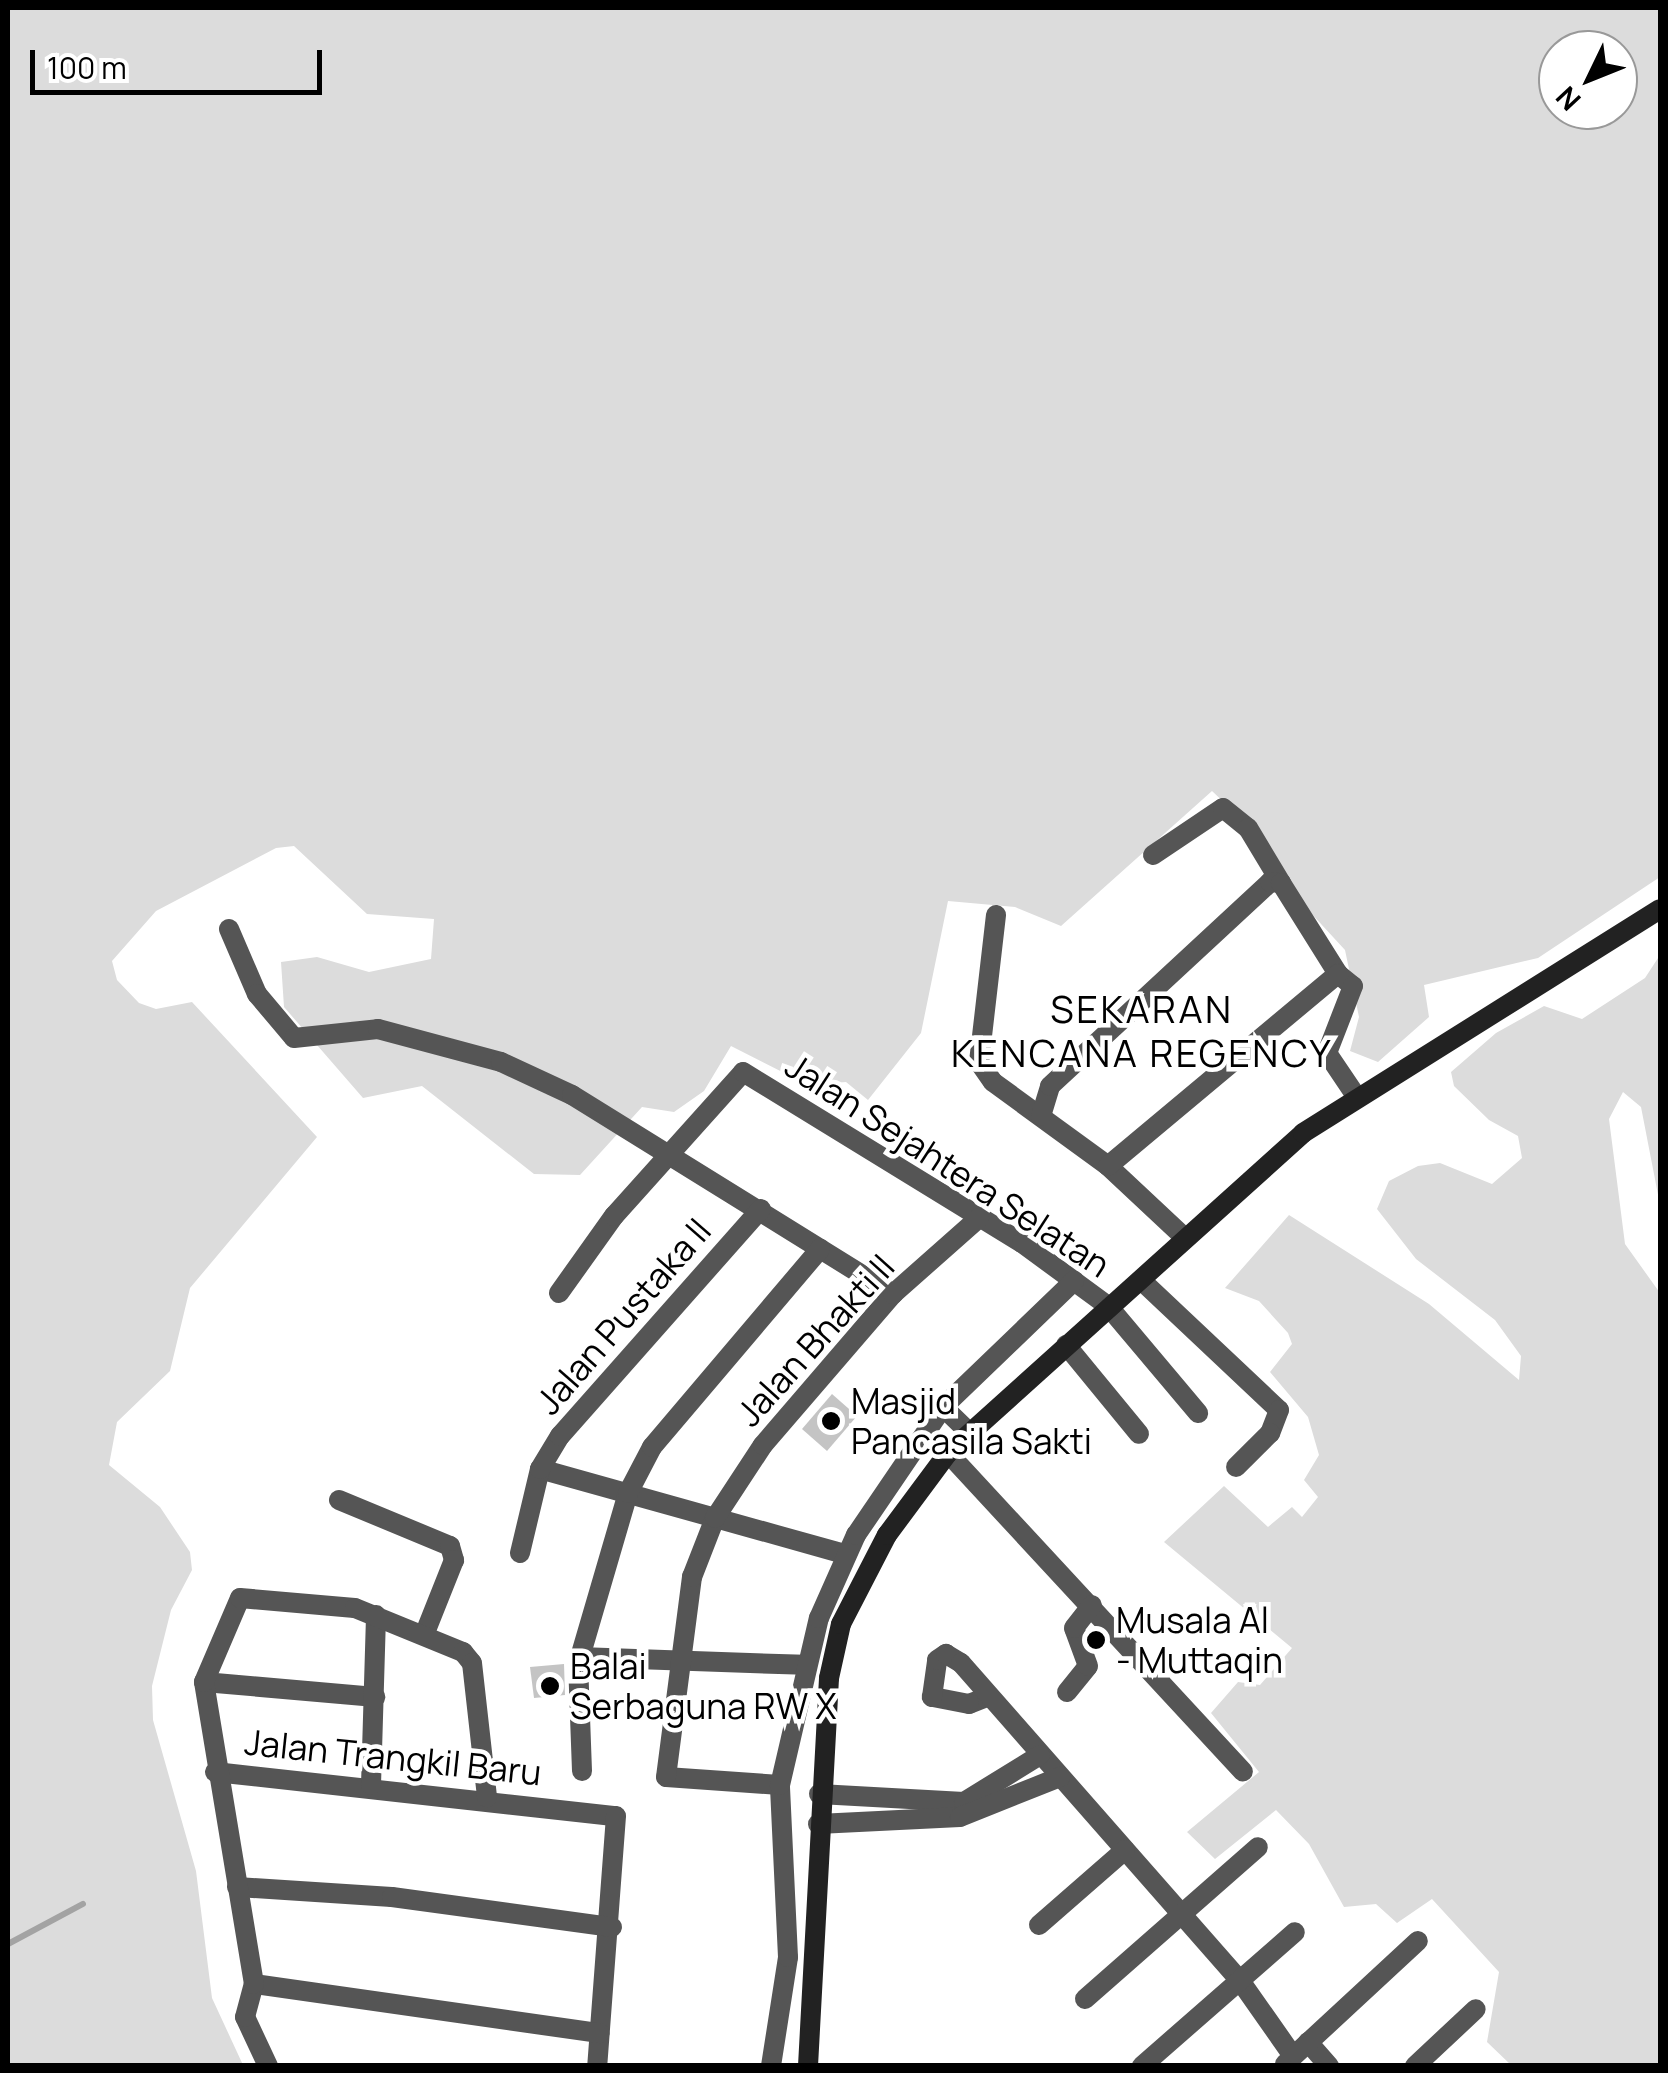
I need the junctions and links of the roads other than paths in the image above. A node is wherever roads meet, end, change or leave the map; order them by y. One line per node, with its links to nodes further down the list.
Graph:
1 (1153, 856): 2 (street)
2 (1280, 883): 6 (street); 8 (street)
3 (1660, 909): 7 (main road)
4 (996, 914): 8 (street)
5 (229, 928): 9 (street)
6 (1338, 974): 7 (street); 10 (street)
7 (1356, 1096): 13 (main road)
8 (1041, 1116): 10 (street)
9 (670, 1154): 11 (street); 12 (street, Jalan Sejahtera Selatan); 17 (street, Jalan Sejahtera Selatan)
10 (1108, 1166): 13 (street)
11 (761, 1209): 14 (street); 27 (street, Jalan Pustaka II)
12 (979, 1218): 15 (street, Jalan Sejahtera Selatan); 18 (street, Jalan Bhakti II)
13 (1185, 1238): 16 (main road)
14 (820, 1250): 18 (street); 28 (street)
15 (1074, 1281): 19 (street, Jalan Sejahtera Selatan); 21 (street)
16 (1142, 1281): 19 (main road); 26 (street)
17 (559, 1292)
18 (892, 1294): 30 (street, Jalan Bhakti II)
19 (1108, 1306): 20 (main road); 22 (street, Jalan Sejahtera Selatan)
20 (1066, 1345): 23 (main road); 24 (street)
21 (943, 1407): 23 (street); 32 (street)
22 (1198, 1412)
23 (970, 1433): 25 (main road)
24 (1139, 1434)
25 (948, 1453): 33 (street); 36 (main road)
26 (1236, 1467)
27 (540, 1469): 28 (street); 31 (street)
28 (628, 1493): 30 (street); 38 (street)
29 (339, 1500): 37 (street)
30 (715, 1518): 32 (street); 39 (street, Jalan Bhakti II)
31 (520, 1553)
32 (845, 1554): 35 (street)
33 (1092, 1605): 42 (street); 48 (street)
34 (376, 1615): 37 (street); 41 (street); 43 (street)
35 (819, 1618): 36 (street); 40 (street)
36 (842, 1624): 52 (main road)
37 (425, 1633): 53 (street)
38 (579, 1657): 39 (street); 46 (street)
39 (677, 1658): 40 (street); 51 (street, Jalan Bhakti II)
40 (804, 1664): 51 (street)
41 (204, 1682): 43 (street); 47 (street)
42 (1067, 1692)
43 (375, 1696): 50 (street)
44 (987, 1697): 45 (street)
45 (1040, 1755): 49 (street); 54 (street)
46 (582, 1771)
47 (215, 1772): 50 (street, Jalan Trangkil Baru); 58 (street, Jalan Trangkil Baru)
48 (1243, 1772)
49 (1060, 1777): 54 (street); 57 (street)
50 (371, 1784): 53 (street, Jalan Trangkil Baru)
51 (780, 1784): 72 (street)
52 (819, 1794): 54 (street); 55 (main road)
53 (486, 1797): 61 (street, Jalan Trangkil Baru)
54 (999, 1798): 55 (street)
55 (818, 1824): 73 (main road)
56 (1258, 1847): 59 (street)
57 (1125, 1850): 59 (street); 60 (street)
58 (237, 1887): 61 (street); 65 (street, Jalan Trangkil Baru)
59 (1177, 1911): 64 (street); 66 (street)
60 (1039, 1925)
61 (612, 1927): 68 (street, Jalan Trangkil Baru)
62 (1295, 1932): 64 (street)
63 (1418, 1941): 69 (street)
64 (1241, 1982): 69 (street); 74 (street)
65 (254, 1984): 68 (street); 70 (street, Jalan Trangkil Baru)
66 (1085, 1999)
67 (1476, 2010): 76 (street)
68 (600, 2033): 71 (street, Jalan Trangkil Baru)
69 (1295, 2055): 75 (street)
70 (268, 2066)
71 (597, 2066)
72 (771, 2066)
73 (808, 2066)
74 (1142, 2066)
75 (1328, 2066)
76 (1415, 2066)

